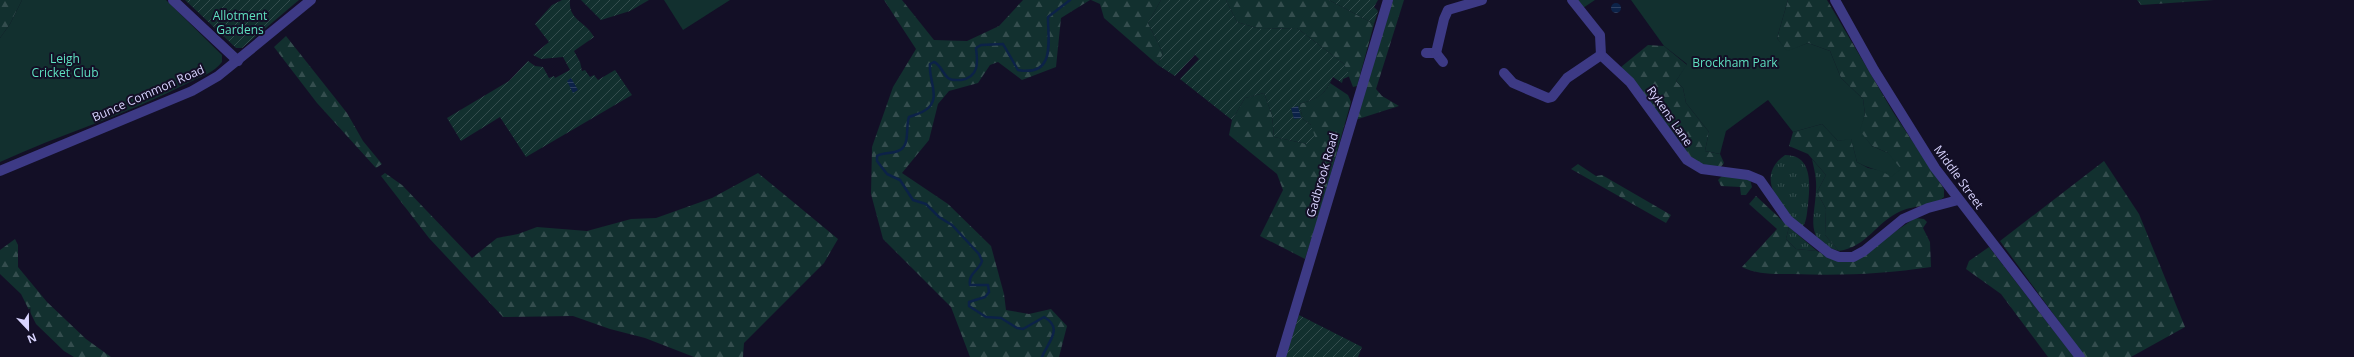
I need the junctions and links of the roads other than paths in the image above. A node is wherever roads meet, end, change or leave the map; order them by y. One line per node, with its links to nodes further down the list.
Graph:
1 (173, 0): 8 (street)
2 (311, 0): 8 (street, Bunce Common Road)
3 (1388, 0): 13 (street, Gadbrook Road)
4 (1482, 0): 9 (street)
5 (1572, 0): 7 (street)
6 (1835, 0): 12 (street, Middle Street)
7 (1601, 55): 10 (street); 12 (street, Rykens Lane)
8 (238, 61): 11 (street, Bunce Common Road)
9 (1443, 62)
10 (1504, 73)
11 (0, 171)
12 (1958, 200): 14 (street, Middle Street)
13 (1281, 357)
14 (2080, 357)

